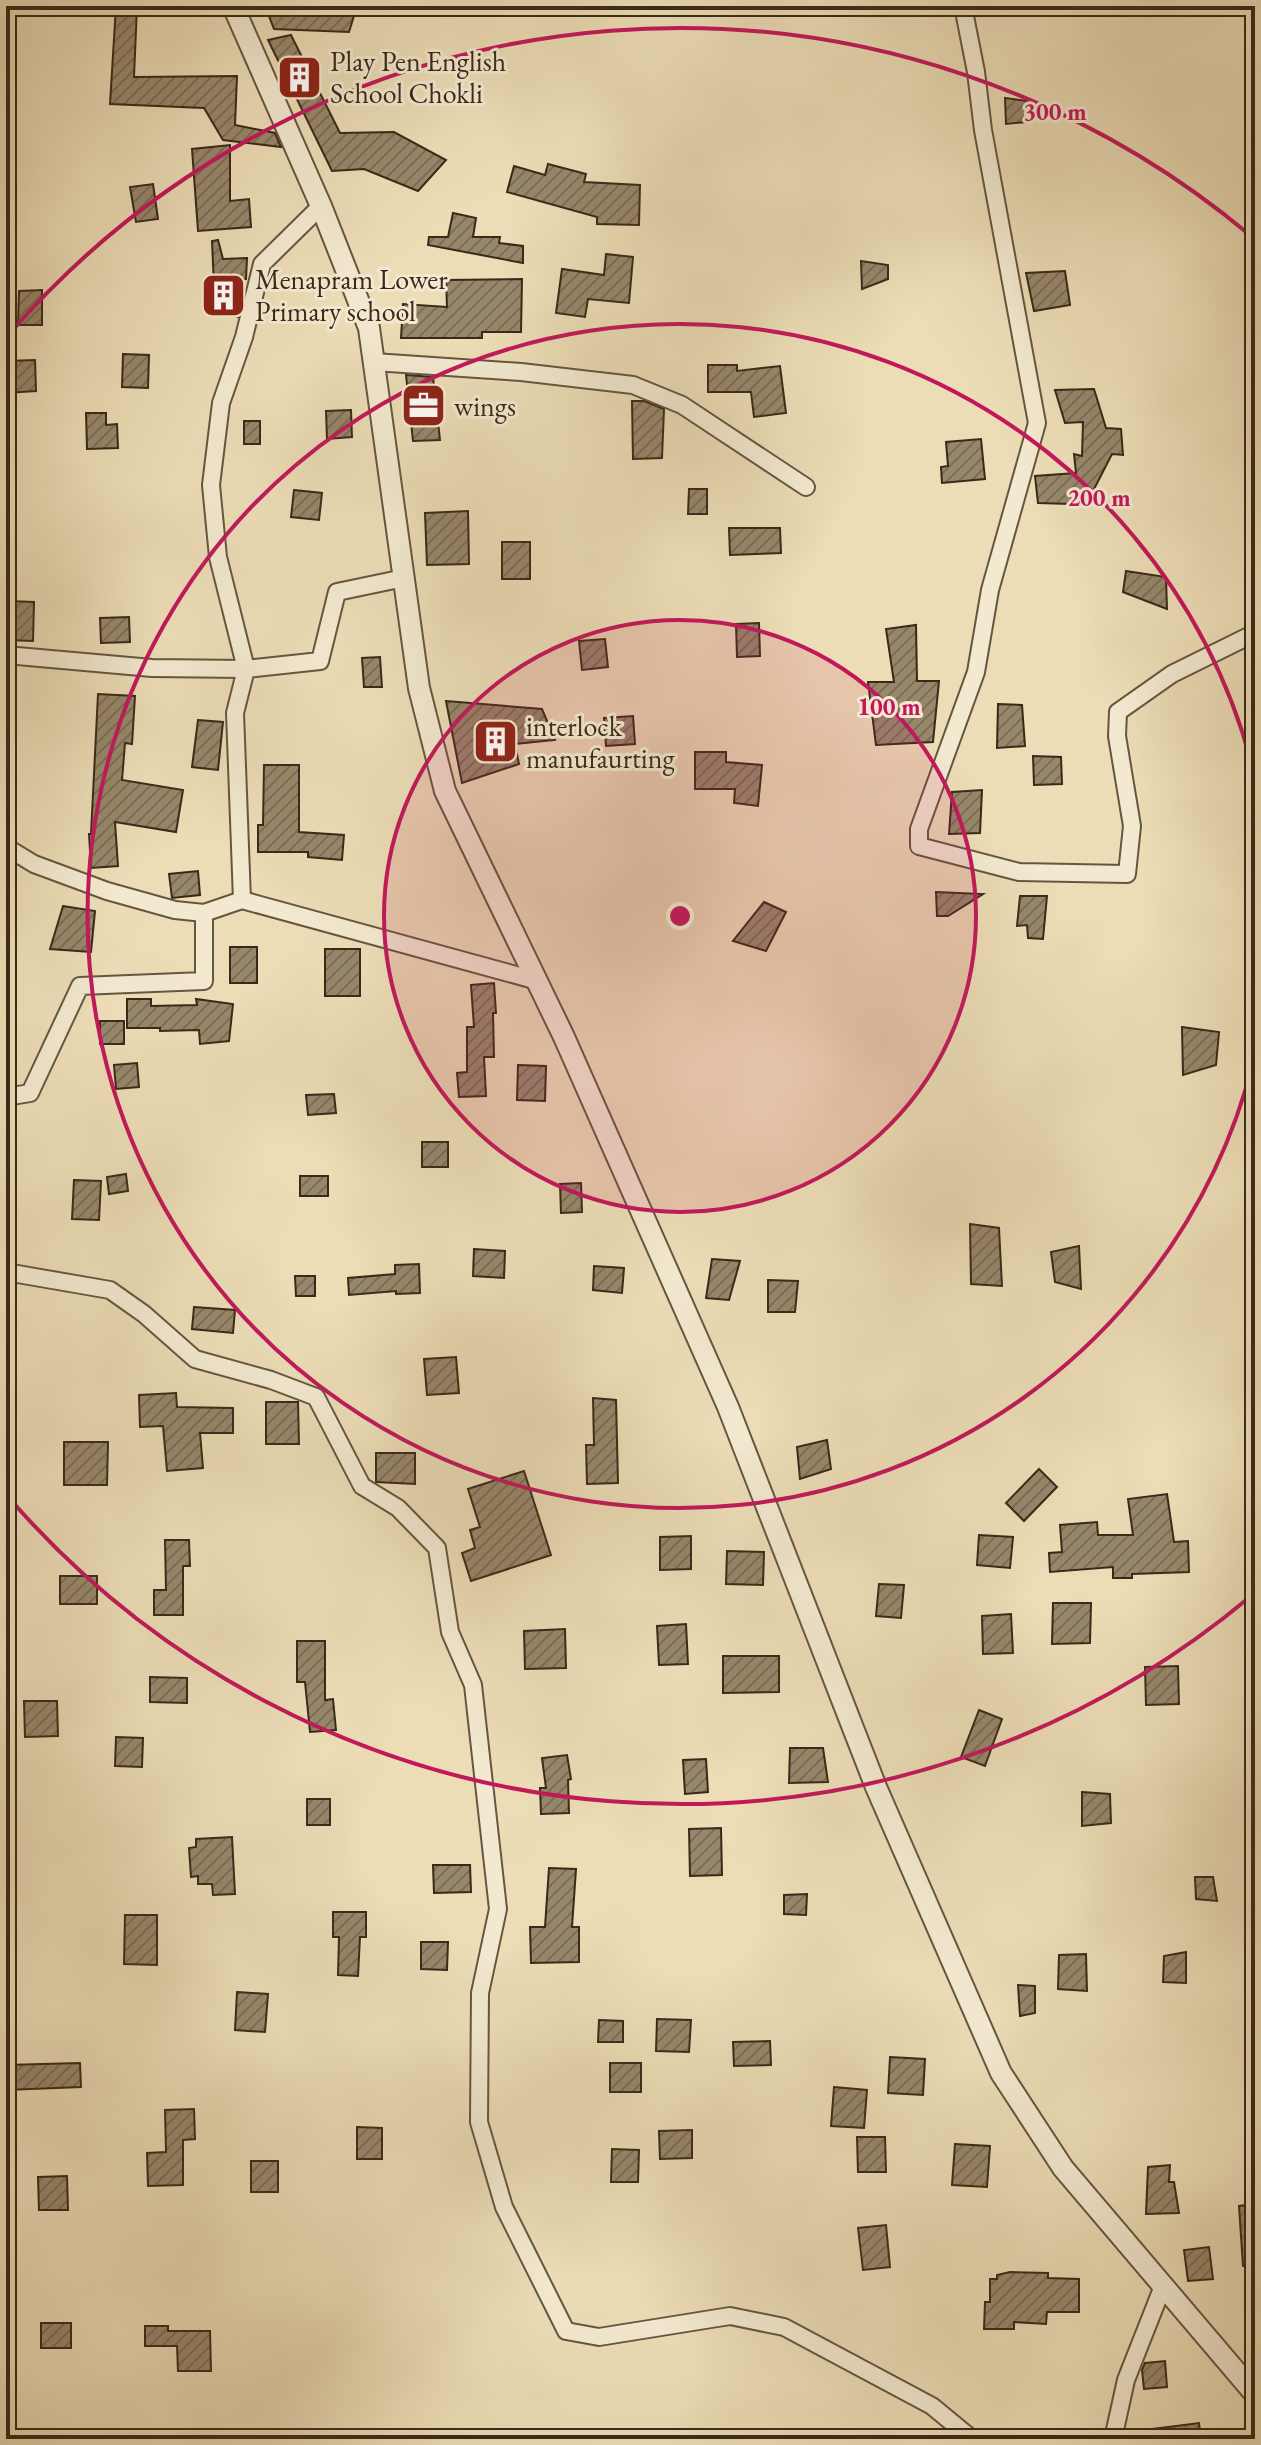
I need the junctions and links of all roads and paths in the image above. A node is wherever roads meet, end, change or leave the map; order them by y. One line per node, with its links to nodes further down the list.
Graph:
1 (233, 6): 3 (street)
2 (963, 6): 7 (street)
3 (321, 206): 4 (street); 9 (street)
4 (374, 362): 5 (street); 6 (street)
5 (806, 487)
6 (404, 578): 9 (street); 13 (street)
7 (1255, 633)
8 (6, 655): 9 (street)
9 (246, 669): 11 (street)
10 (6, 847): 12 (street)
11 (242, 900): 12 (street); 13 (street)
12 (204, 913): 14 (street)
13 (538, 981): 16 (street)
14 (6, 1097)
15 (6, 1272): 18 (street)
16 (1163, 2286): 17 (street); 19 (street)
17 (1255, 2394)
18 (972, 2439)
19 (1113, 2439)

